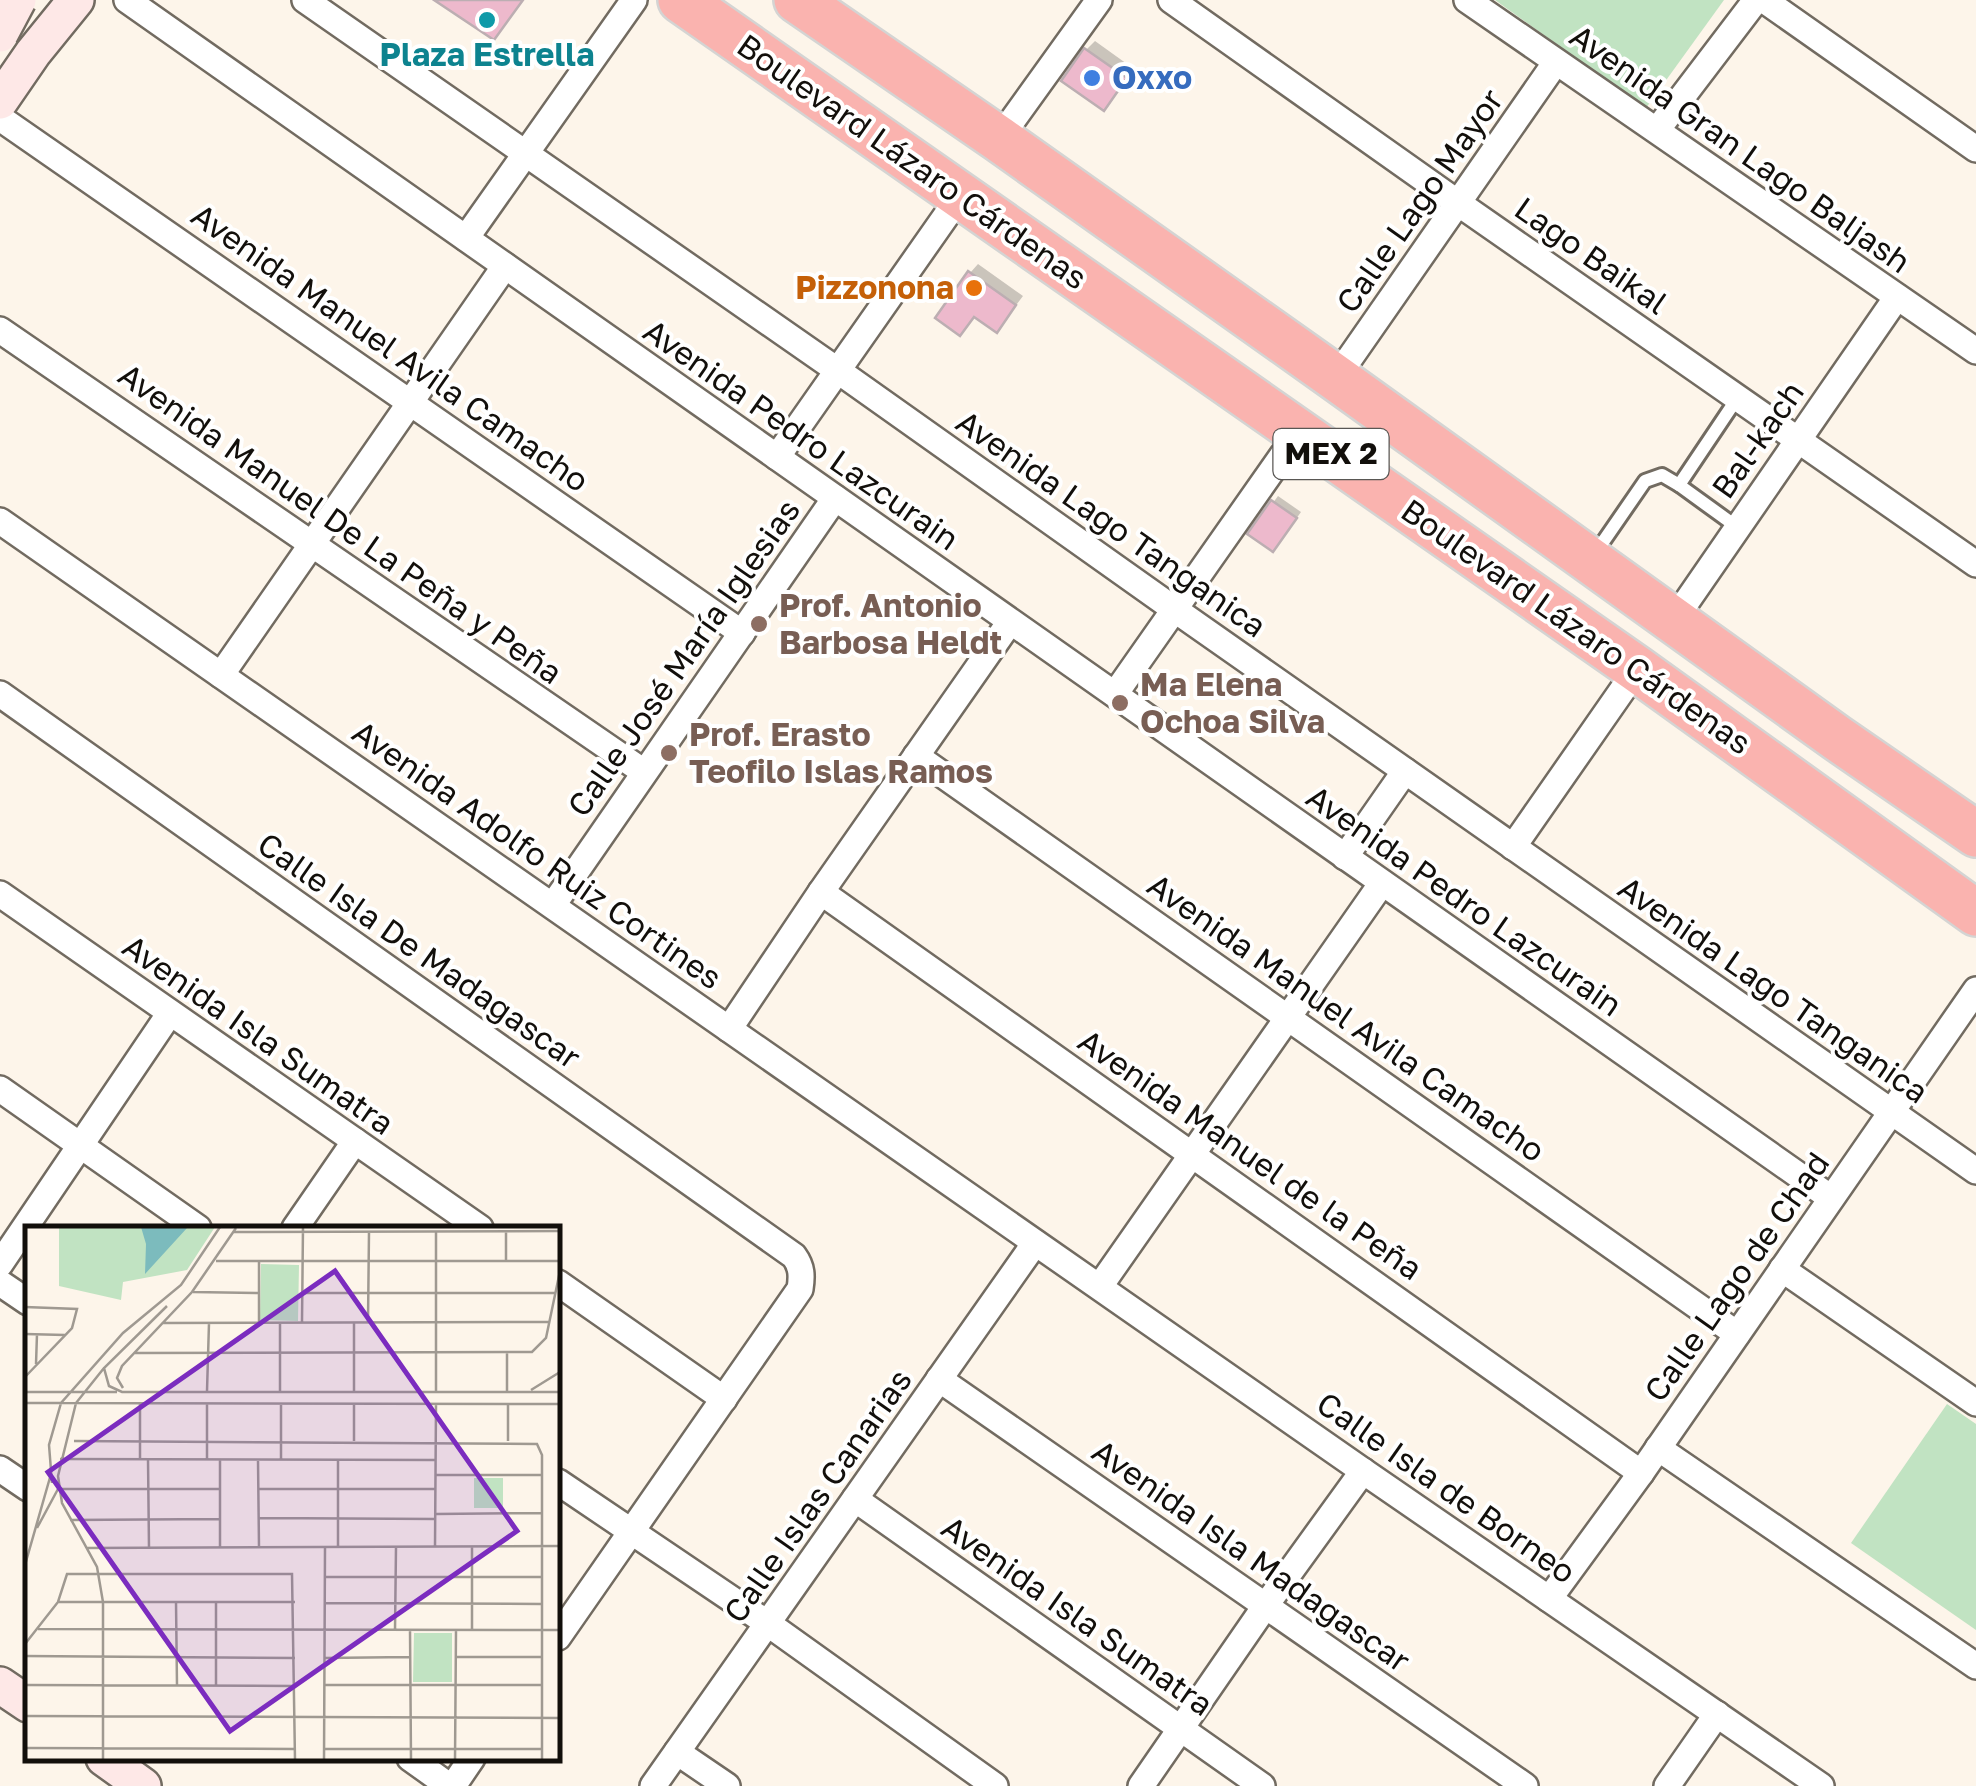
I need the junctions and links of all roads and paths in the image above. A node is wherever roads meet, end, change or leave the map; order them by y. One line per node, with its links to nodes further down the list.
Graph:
1 (18, 0): 12 (main road, bridge)
2 (76, 0): 14 (main road)
3 (127, 0): 23 (street, Avenida Pedro Lazcurain)
4 (304, 0): 19 (street, Avenida Lago Tanganica)
5 (634, 0): 19 (street)
6 (682, 0): 20 (highway, Boulevard Lázaro Cárdenas / MEX 2)
7 (797, 0): 17 (highway, Boulevard Lázaro Cárdenas / MEX 2)
8 (1100, 0): 17 (street)
9 (1171, 0): 21 (street, Lago Baikal)
10 (1467, 0): 13 (street, Avenida Gran Lago Baljash)
11 (1760, 0): 16 (street); 18 (street)
12 (0, 34)
13 (1556, 62): 16 (street, Avenida Gran Lago Baljash); 21 (street, Calle Lago Mayor)
14 (0, 101)
15 (0, 118): 32 (street, Avenida Manuel Avila Camacho)
16 (1657, 130): 26 (street, Avenida Gran Lago Baljash)
17 (1010, 147): 20 (highway); 22 (highway, Boulevard Lázaro Cárdenas / MEX 2)
18 (1976, 149)
19 (525, 153): 23 (street); 29 (street, Avenida Lago Tanganica)
20 (965, 200): 24 (highway, Boulevard Lázaro Cárdenas / MEX 2); 29 (street)
21 (1458, 204): 30 (street, Calle Lago Mayor); 31 (street, Lago Baikal)
22 (1096, 208): 24 (highway); 30 (highway, Boulevard Lázaro Cárdenas / MEX 2)
23 (466, 238): 25 (street, Avenida Pedro Lazcurain)
24 (1030, 246): 33 (highway, Boulevard Lázaro Cárdenas / MEX 2)
25 (505, 266): 32 (street); 35 (street, Avenida Pedro Lazcurain)
26 (1897, 297): 28 (street, Avenida Gran Lago Baljash); 34 (street, Bal-kach)
27 (0, 330): 40 (street, Avenida Manuel De La Peña y Peña)
28 (1972, 341)
29 (837, 370): 35 (street); 43 (street, Avenida Lago Tanganica)
30 (1336, 378): 41 (highway, Boulevard Lázaro Cárdenas / MEX 2)
31 (1738, 397): 34 (street, Lago Baikal); 36 (lane)
32 (410, 402): 40 (street); 46 (street, Avenida Manuel Avila Camacho)
33 (1299, 432): 43 (street); 47 (highway, Boulevard Lázaro Cárdenas / MEX 2)
34 (1798, 438): 39 (street, Bal-kach); 42 (street, Lago Baikal)
35 (776, 456): 37 (street, Avenida Pedro Lazcurain)
36 (1679, 486): 39 (lane); 41 (lane)
37 (835, 498): 45 (street, Avenida Pedro Lazcurain); 46 (street, Calle José María Iglesias)
38 (0, 521): 48 (street, Avenida Adolfo Ruiz Cortines)
39 (1738, 527): 44 (street, Bal-kach)
40 (312, 544): 48 (street); 55 (street, Avenida Manuel De La Peña y Peña)
41 (1591, 560): 44 (highway, Boulevard Lázaro Cárdenas / MEX 2)
42 (1976, 564)
43 (1174, 609): 50 (street); 54 (street, Avenida Lago Tanganica)
44 (1674, 620): 52 (highway, Boulevard Lázaro Cárdenas / MEX 2)
45 (1010, 622): 50 (street, Avenida Pedro Lazcurain); 53 (street)
46 (742, 632): 55 (street, Calle José María Iglesias)
47 (1637, 669): 51 (highway, Boulevard Lázaro Cárdenas / MEX 2); 57 (street)
48 (221, 675): 62 (street, Avenida Adolfo Ruiz Cortines)
49 (0, 694): 89 (street, Calle Isla De Madagascar)
50 (1115, 694): 58 (street, Avenida Pedro Lazcurain)
51 (1674, 696): 52 (highway); 63 (highway, Boulevard Lázaro Cárdenas / MEX 2)
52 (1837, 738): 56 (highway, Boulevard Lázaro Cárdenas / MEX 2)
53 (916, 756): 60 (street); 66 (street, Avenida Manuel Avila Camacho)
54 (1405, 771): 57 (street, Avenida Lago Tanganica); 58 (street)
55 (644, 772): 62 (street, Calle José María Iglesias)
56 (1976, 834)
57 (1513, 846): 69 (street, Avenida Lago Tanganica)
58 (1345, 857): 59 (street, Avenida Pedro Lazcurain)
59 (1382, 883): 66 (street); 74 (street, Avenida Pedro Lazcurain)
60 (821, 892): 67 (street); 72 (street, Avenida Manuel de la Peña)
61 (0, 894): 65 (street, Avenida Isla Sumatra)
62 (552, 905): 67 (street, Avenida Adolfo Ruiz Cortines)
63 (1976, 913)
64 (1976, 990): 69 (street, Calle Lago de Chad)
65 (170, 1014): 70 (street, Avenida Isla Sumatra); 71 (street)
66 (1289, 1018): 72 (street); 87 (street, Avenida Manuel Avila Camacho)
67 (729, 1029): 80 (street, Avenida Adolfo Ruiz Cortines)
68 (0, 1089): 71 (street)
69 (1890, 1112): 73 (street, Avenida Lago Tanganica); 74 (street, Calle Lago de Chad)
70 (355, 1141): 77 (street); 78 (street, Avenida Isla Sumatra)
71 (80, 1146): 75 (street); 76 (street)
72 (1191, 1153): 85 (street); 94 (street, Avenida Manuel de la Peña)
73 (1976, 1172)
74 (1831, 1198): 82 (street, Calle Lago de Chad)
75 (26, 1226)
76 (195, 1226)
77 (296, 1226)
78 (477, 1226)
79 (25, 1227): 81 (street)
80 (1036, 1243): 85 (street, Calle Isla de Borneo); 88 (street, Calle Islas Canarias)
81 (0, 1264)
82 (1782, 1269): 87 (street, Calle Lago de Chad); 90 (street)
83 (0, 1283): 86 (street)
84 (560, 1284): 89 (street)
85 (1100, 1286): 93 (street, Calle Isla de Borneo)
86 (25, 1300)
87 (1738, 1334): 91 (street, Calle Lago de Chad)
88 (939, 1380): 97 (street, Calle Islas Canarias); 100 (street, Avenida Isla Madagascar)
89 (724, 1399): 98 (street)
90 (1976, 1403)
91 (1658, 1448): 94 (street, Calle Lago de Chad); 103 (street)
92 (0, 1470): 96 (street)
93 (1363, 1471): 99 (street, Calle Isla de Borneo); 100 (street)
94 (1641, 1473): 99 (street, Calle Lago de Chad)
95 (560, 1483): 98 (street)
96 (25, 1486)
97 (855, 1499): 101 (street, Calle Islas Canarias); 107 (street, Avenida Isla Sumatra)
98 (630, 1533): 101 (street); 102 (street)
99 (1549, 1599): 106 (street, Calle Isla de Borneo)
100 (1266, 1605): 107 (street); 119 (street, Avenida Isla Madagascar)
101 (767, 1624): 108 (street, Calle Islas Canarias); 116 (street)
102 (560, 1633)
103 (1976, 1666)
104 (0, 1685): 105 (main road)
105 (25, 1702)
106 (1717, 1714): 120 (street); 121 (street, Calle Isla de Borneo)
107 (1182, 1729): 117 (street); 118 (street, Avenida Isla Sumatra)
108 (677, 1752): 114 (street, Calle Islas Canarias); 115 (street)
109 (108, 1761): 112 (main road)
110 (414, 1761): 113 (street)
111 (470, 1761): 113 (street)
112 (143, 1786)
113 (451, 1786)
114 (653, 1786)
115 (727, 1786)
116 (995, 1786)
117 (1141, 1786)
118 (1262, 1786)
119 (1525, 1786)
120 (1667, 1786)
121 (1821, 1786)

